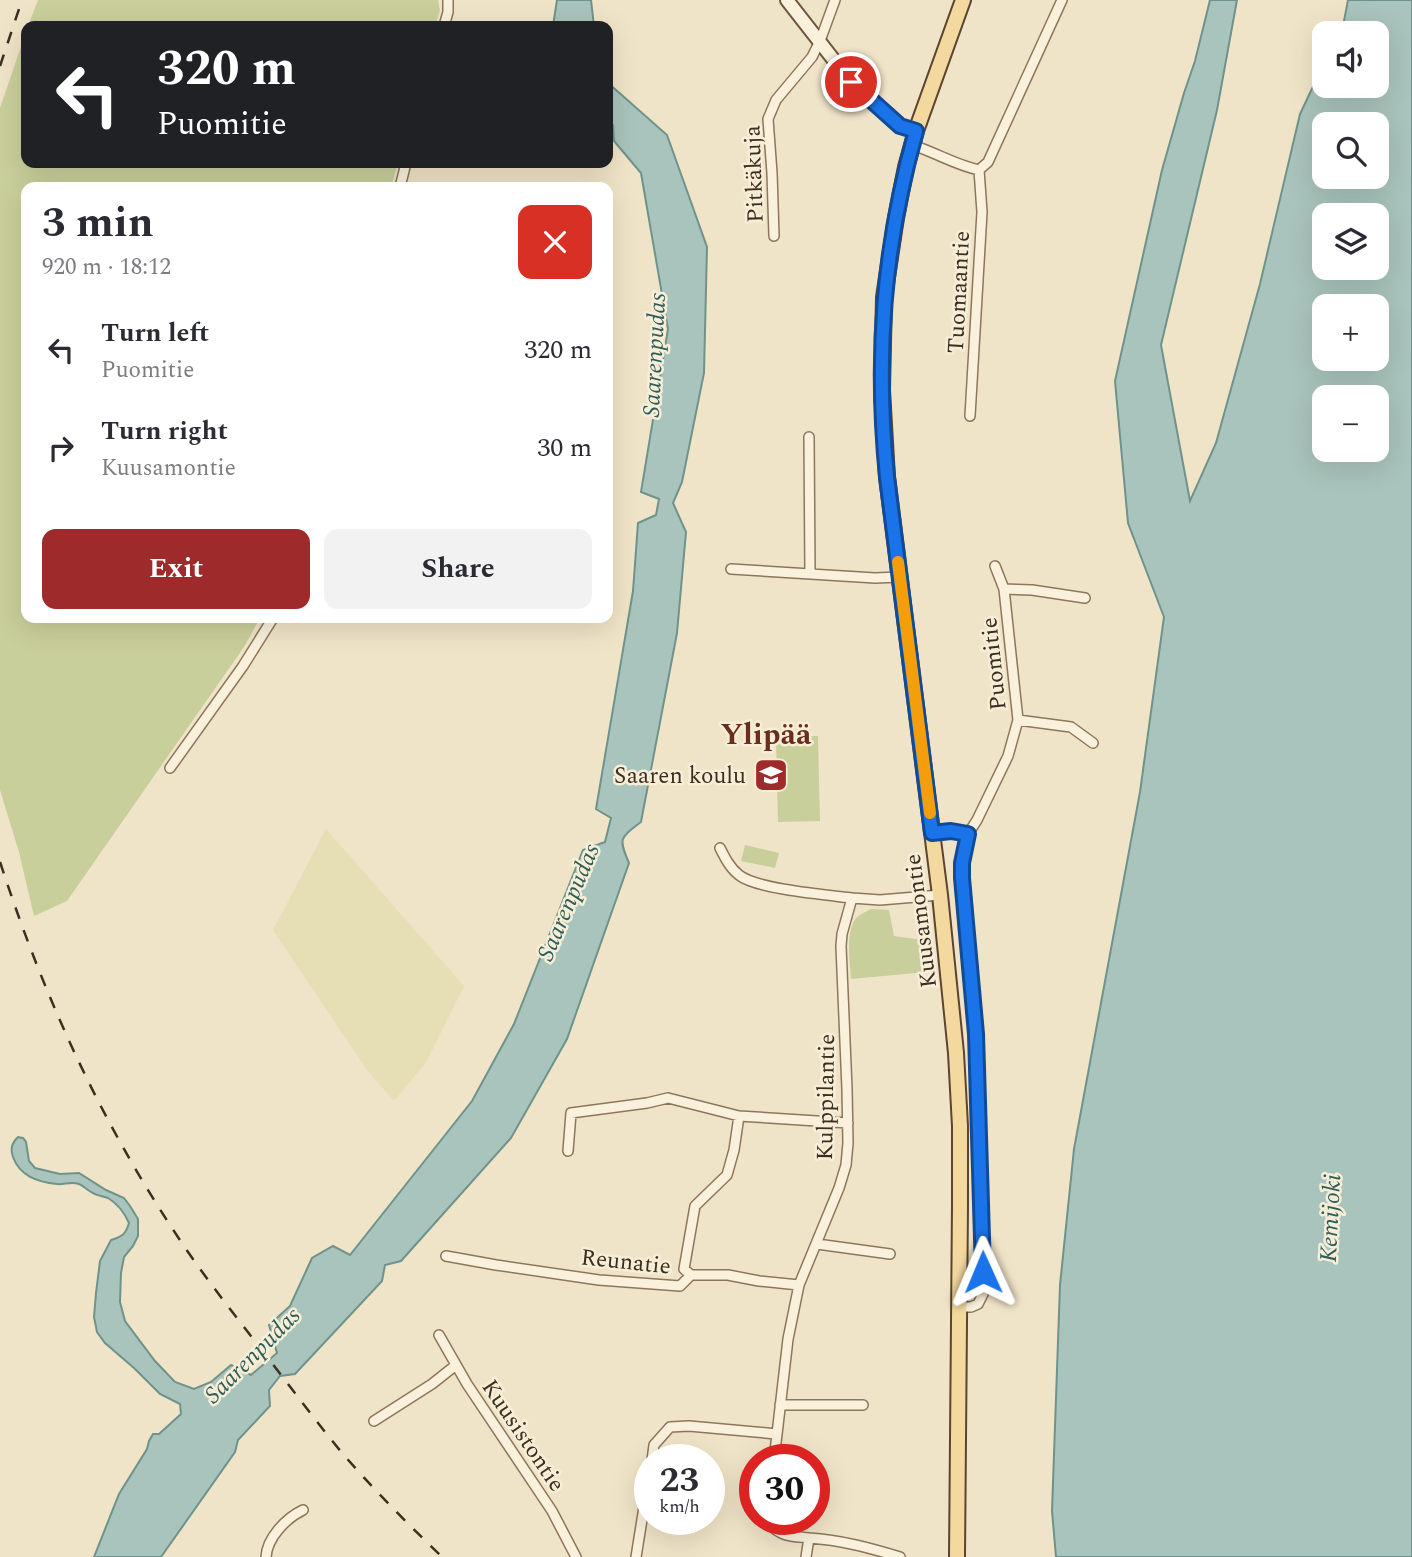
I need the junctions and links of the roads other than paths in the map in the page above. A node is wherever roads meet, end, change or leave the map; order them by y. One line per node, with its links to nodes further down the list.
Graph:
1 (448, 0): 6 (street)
2 (787, 0): 7 (main road)
3 (835, 0): 7 (street, Pitkäkuja)
4 (963, 0): 8 (main road, Kuusamontie)
5 (1062, 0): 9 (street)
6 (445, 21)
7 (820, 41): 8 (main road); 10 (street, Pitkäkuja)
8 (914, 138): 9 (street); 16 (main road, Kuusamontie)
9 (979, 170): 11 (street, Tuomaantie)
10 (774, 236)
11 (970, 416)
12 (809, 437): 15 (street)
13 (995, 566): 17 (street, Puomitie)
14 (731, 569): 15 (street)
15 (810, 573): 16 (street)
16 (899, 577): 23 (main road, Kuusamontie)
17 (1004, 589): 18 (street); 20 (street, Puomitie)
18 (1085, 598)
19 (270, 623): 22 (street)
20 (1018, 720): 21 (street); 24 (street, Puomitie)
21 (1093, 743)
22 (170, 768)
23 (932, 833): 24 (street); 26 (main road, Kuusamontie)
24 (968, 834): 36 (street, Puomitie)
25 (720, 848): 27 (street)
26 (940, 895): 27 (street); 36 (main road, Kuusamontie)
27 (852, 898): 29 (street, Kulppilantie)
28 (740, 1116): 29 (street); 30 (street); 34 (street)
29 (848, 1123): 31 (street, Kulppilantie)
30 (568, 1151)
31 (817, 1244): 32 (street); 35 (street, Kulppilantie)
32 (890, 1254)
33 (446, 1256): 34 (street, Reunatie)
34 (691, 1275): 35 (street, Reunatie)
35 (799, 1285): 39 (street, Kulppilantie)
36 (960, 1307): 54 (main road, Kuusamontie)
37 (439, 1335): 38 (street, Kuusistontie)
38 (456, 1365): 41 (street); 50 (street, Kuusistontie)
39 (780, 1405): 40 (street); 42 (street, Kulppilantie)
40 (863, 1405)
41 (374, 1421)
42 (777, 1434): 43 (street); 44 (street, Kulppilantie)
43 (655, 1444)
44 (776, 1444)
45 (303, 1510): 49 (street)
46 (640, 1535): 51 (street)
47 (784, 1535): 48 (street)
48 (809, 1538): 52 (street); 53 (street)
49 (266, 1557)
50 (576, 1557)
51 (636, 1557)
52 (806, 1557)
53 (900, 1557)
54 (957, 1557)

